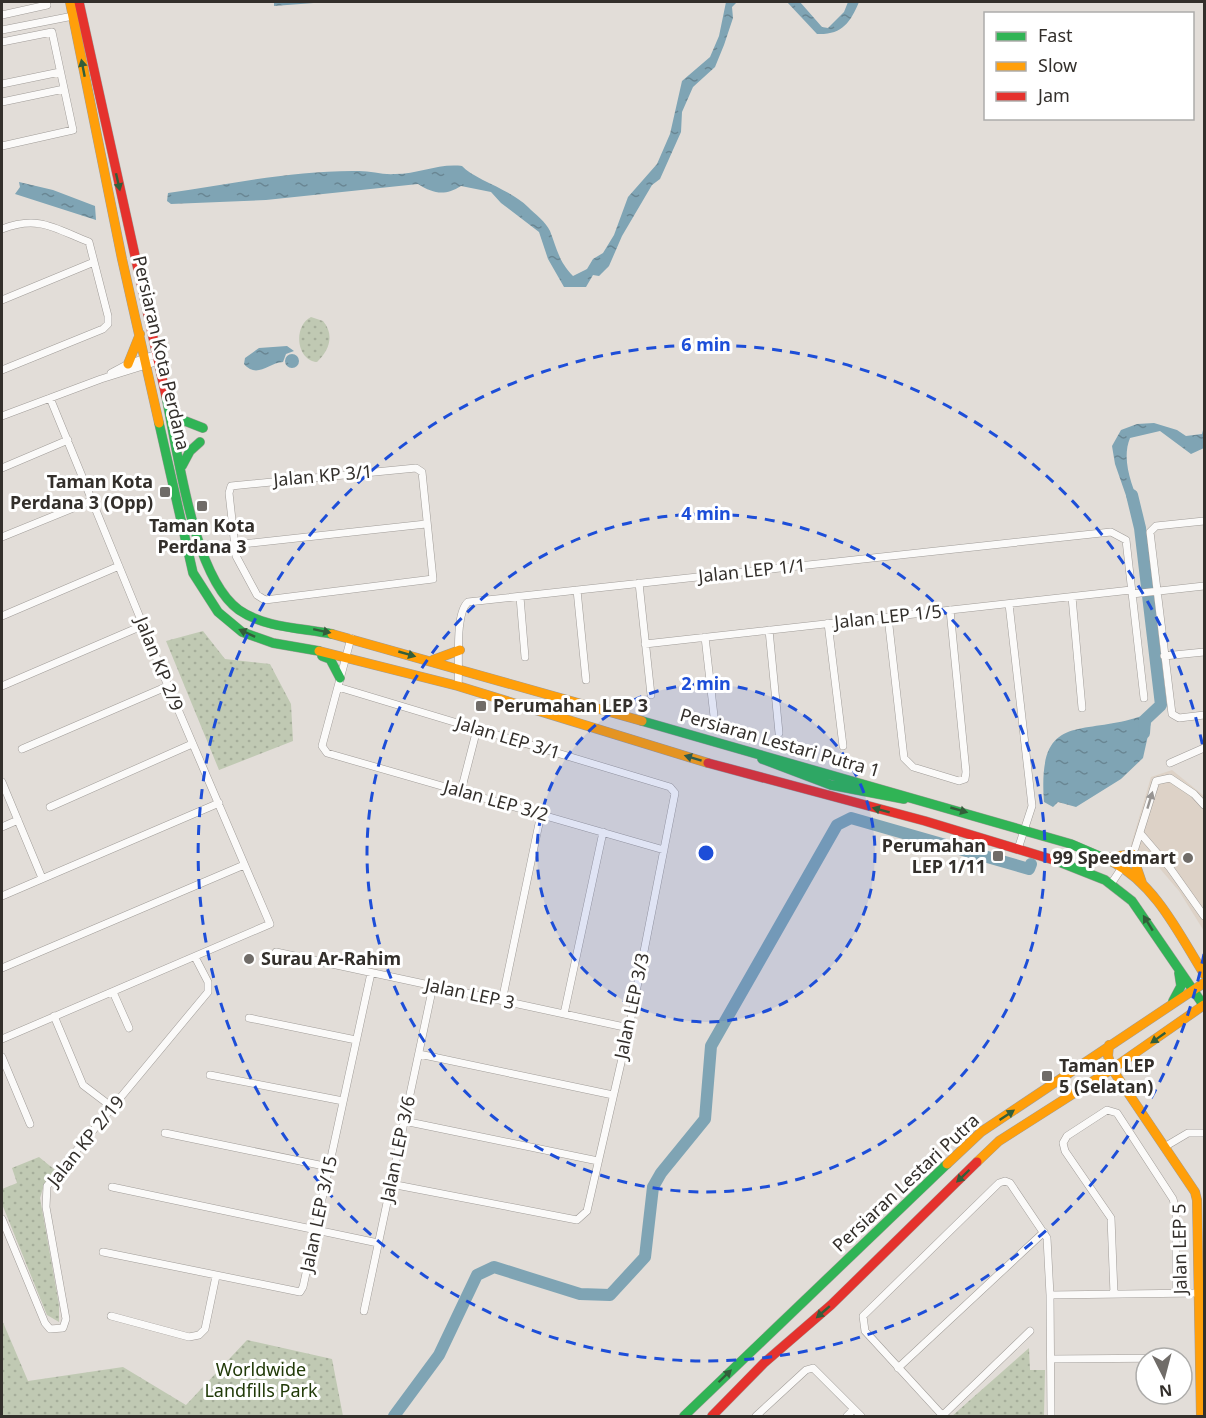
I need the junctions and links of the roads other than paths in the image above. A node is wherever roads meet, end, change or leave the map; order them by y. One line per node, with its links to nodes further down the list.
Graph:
1 (70, 2): 5 (street, Persiaran Kota Perdana)
2 (79, 2): 17 (street, Persiaran Kota Perdana, one-way to 17)
3 (47, 3): 4 (street)
4 (2, 15)
5 (73, 16): 6 (street); 16 (street, Persiaran Kota Perdana, one-way to 5)
6 (2, 30)
7 (2, 42): 8 (street)
8 (60, 72): 9 (street); 10 (street)
9 (2, 84)
10 (64, 89): 11 (street); 12 (street)
11 (2, 102)
12 (2, 146)
13 (2, 229): 14 (street)
14 (94, 262): 15 (street); 20 (street)
15 (2, 300)
16 (140, 334): 18 (street, Persiaran Kota Perdana); 19 (street)
17 (158, 358): 18 (street); 23 (street, Persiaran Kota Perdana)
18 (146, 362): 19 (street); 21 (street); 36 (street, Persiaran Kota Perdana)
19 (128, 364): 21 (street)
20 (2, 370)
21 (101, 379): 22 (street)
22 (50, 398): 24 (street); 26 (street, Jalan KP 2/9)
23 (168, 404): 25 (street); 28 (street, Persiaran Kota Perdana)
24 (2, 416)
25 (203, 428)
26 (68, 440): 29 (street); 30 (street, Jalan KP 2/9)
27 (200, 442): 28 (street)
28 (182, 467): 35 (street, Persiaran Kota Perdana)
29 (2, 468)
30 (93, 500): 33 (street); 37 (street, Jalan KP 2/9)
31 (1204, 521): 42 (street)
32 (426, 524): 34 (street); 34 (street); 34 (street, Jalan KP 3/1)
33 (2, 537)
34 (235, 544): 35 (street)
35 (200, 547): 36 (street); 51 (street, Persiaran Kota Perdana)
36 (187, 550): 56 (street, Persiaran Kota Perdana, one-way to 36)
37 (119, 566): 47 (street); 50 (street, Jalan KP 2/9)
38 (639, 583): 40 (street, Jalan LEP 1/1); 41 (street, Jalan LEP 1/1); 55 (street)
39 (1204, 586): 42 (street, Jalan LEP 1/5)
40 (577, 590): 43 (street, Jalan LEP 1/1); 64 (street)
41 (1134, 592): 42 (street, Jalan LEP 1/5); 44 (street, Jalan LEP 1/5); 70 (street)
42 (1154, 592): 60 (street)
43 (520, 597): 57 (street, Jalan LEP 1/1); 61 (street)
44 (1072, 597): 45 (street, Jalan LEP 1/5); 71 (street)
45 (1009, 604): 46 (street, Jalan LEP 1/5); 91 (street)
46 (950, 610): 48 (street, Jalan LEP 1/5); 48 (street)
47 (2, 616)
48 (888, 617): 49 (street, Jalan LEP 1/5)
49 (828, 624): 52 (street, Jalan LEP 1/5); 77 (street)
50 (144, 625): 66 (street); 67 (street, Jalan KP 2/9)
51 (293, 627): 54 (street, Persiaran Lestari Putra 1, one-way to 54)
52 (769, 630): 53 (street, Jalan LEP 1/5); 75 (street)
53 (705, 637): 55 (street, Jalan LEP 1/5); 73 (street)
54 (351, 638): 59 (street); 62 (street, Persiaran Lestari Putra 1, one-way to 62)
55 (645, 644): 69 (street)
56 (303, 648): 59 (street, Persiaran Lestari Putra 1); 65 (street)
57 (460, 650): 62 (street); 63 (street, Jalan LEP 1/1)
58 (1204, 652): 60 (street)
59 (346, 656): 65 (street); 68 (street, Persiaran Lestari Putra 1)
60 (1164, 656): 72 (street)
61 (525, 657)
62 (431, 660): 63 (street, Persiaran Lestari Putra 1)
63 (460, 668): 68 (street, Jalan LEP 1/1); 91 (street, Persiaran Lestari Putra 1, one-way to 91)
64 (586, 680)
65 (339, 682): 74 (street, Jalan LEP 3/1); 83 (street, Jalan LEP 3/2)
66 (2, 686)
67 (168, 686): 76 (street, Jalan KP 2/9); 78 (street)
68 (458, 686): 94 (street, Persiaran Lestari Putra 1, one-way to 68)
69 (651, 695)
70 (1144, 699)
71 (1082, 708)
72 (1204, 715)
73 (714, 716)
74 (477, 729): 83 (street); 84 (street, Jalan LEP 3/1)
75 (779, 734)
76 (192, 744): 85 (street, Jalan KP 2/9); 87 (street)
77 (843, 746)
78 (22, 749)
79 (1202, 750): 80 (street); 81 (street)
80 (1204, 759)
81 (1170, 763)
82 (2, 782): 89 (street)
83 (461, 791): 88 (street, Jalan LEP 3/2)
84 (675, 793): 95 (street, Jalan LEP 3/3)
85 (219, 803): 99 (street, Jalan KP 2/9); 101 (street)
86 (1204, 806): 93 (street, one-way to 86)
87 (50, 807)
88 (541, 814): 92 (street, Jalan LEP 3/2); 118 (street)
89 (18, 820): 90 (street); 101 (street)
90 (2, 827)
91 (1026, 830): 94 (street); 98 (street)
92 (603, 832): 95 (street, Jalan LEP 3/2); 121 (street)
93 (1140, 833): 96 (street); 97 (street)
94 (1018, 849): 102 (street, Persiaran Lestari Putra 1)
95 (664, 850): 125 (street, Jalan LEP 3/3)
96 (1153, 850): 97 (street); 105 (street)
97 (1133, 851): 98 (street); 100 (street); 103 (street)
98 (1107, 858): 100 (street)
99 (244, 865): 108 (street, Jalan KP 2/9); 110 (street)
100 (1123, 868): 102 (street); 103 (street)
101 (42, 878): 104 (street)
102 (1111, 885): 111 (street, Persiaran Lestari Putra 1, one-way to 102)
103 (1143, 885): 107 (street)
104 (2, 896)
105 (1204, 916)
106 (276, 952): 112 (street, Jalan LEP 3)
107 (1193, 956): 109 (street); 113 (street)
108 (195, 957): 117 (street); 135 (street, Jalan KP 2/19)
109 (1204, 962)
110 (2, 968)
111 (1178, 968): 116 (street, Persiaran Lestari Putra 1); 120 (street)
112 (371, 973): 115 (street, Jalan LEP 3); 127 (street, Jalan LEP 3/15)
113 (1204, 974)
114 (1204, 983): 116 (street, Persiaran Lestari Putra)
115 (433, 986): 118 (street, Jalan LEP 3); 129 (street, Jalan LEP 3/6)
116 (1193, 991): 119 (street, Persiaran Lestari Putra 1); 120 (street, Persiaran Lestari Putra)
117 (113, 992): 122 (street); 124 (street)
118 (502, 1001): 121 (street, Jalan LEP 3)
119 (1204, 1006): 131 (street, Persiaran Lestari Putra, one-way to 131)
120 (1167, 1007): 128 (street, Persiaran Lestari Putra)
121 (564, 1014): 125 (street, Jalan LEP 3)
122 (54, 1017): 126 (street); 135 (street)
123 (249, 1018): 127 (street)
124 (129, 1028)
125 (628, 1028): 133 (street, Jalan LEP 3/3)
126 (2, 1039)
127 (356, 1040): 134 (street, Jalan LEP 3/15)
128 (1109, 1046): 131 (street); 158 (street, Persiaran Lestari Putra, one-way to 128)
129 (419, 1054): 133 (street); 136 (street, Jalan LEP 3/6)
130 (2, 1058): 137 (street)
131 (1112, 1069): 140 (street, Jalan LEP 5); 161 (street, Persiaran Lestari Putra, one-way to 161)
132 (210, 1075): 134 (street)
133 (613, 1095): 141 (street, Jalan LEP 3/3)
134 (343, 1101): 142 (street, Jalan LEP 3/15)
135 (112, 1107): 145 (street, Jalan KP 2/19)
136 (404, 1121): 141 (street); 143 (street, Jalan LEP 3/6)
137 (30, 1125)
138 (165, 1133): 142 (street)
139 (1204, 1133): 140 (street)
140 (1166, 1146): 152 (street, Jalan LEP 5)
141 (598, 1161): 143 (street, Jalan LEP 3/3)
142 (329, 1167): 146 (street, Jalan LEP 3/15)
143 (391, 1184): 148 (street, Jalan LEP 3/6)
144 (112, 1187): 146 (street)
145 (2, 1220)
146 (316, 1230): 148 (street); 150 (street, Jalan LEP 3/15)
147 (1044, 1232): 153 (street); 162 (street); 162 (street)
148 (378, 1243): 155 (street, Jalan LEP 3/6)
149 (103, 1252): 150 (street, Jalan LEP 3/15)
150 (216, 1276): 156 (street)
151 (1176, 1293): 152 (street); 154 (street); 154 (street)
152 (1198, 1293): 171 (street, Jalan LEP 5)
153 (1050, 1294): 154 (street); 160 (street)
154 (1114, 1294)
155 (364, 1311)
156 (111, 1317)
157 (1030, 1331): 169 (street)
158 (750, 1352): 161 (street); 164 (street, Persiaran Lestari Putra, one-way to 158)
159 (1134, 1358): 160 (street)
160 (1051, 1359): 170 (street)
161 (764, 1363): 165 (street, Persiaran Lestari Putra)
162 (898, 1368): 169 (street)
163 (854, 1409): 166 (street); 167 (street); 168 (street)
164 (684, 1416)
165 (712, 1416)
166 (756, 1416)
167 (847, 1416)
168 (861, 1416)
169 (942, 1416)
170 (1051, 1416)
171 (1201, 1416)

